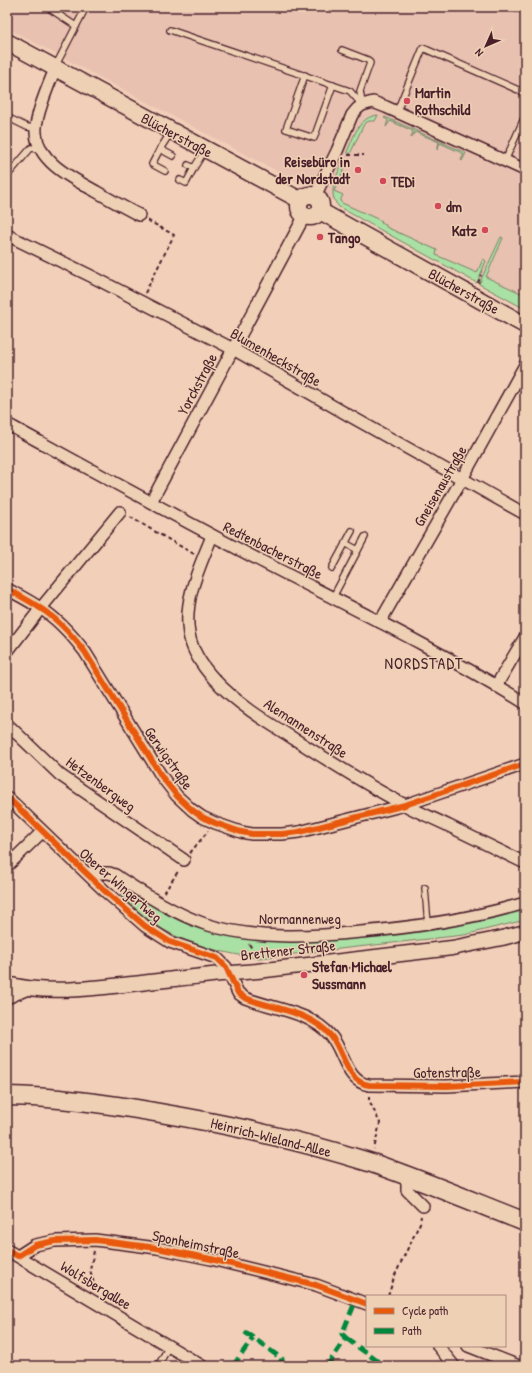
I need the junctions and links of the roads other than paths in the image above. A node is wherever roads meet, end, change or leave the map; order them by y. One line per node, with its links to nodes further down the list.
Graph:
1 (47, 7): 3 (lane)
2 (86, 7): 3 (lane)
3 (76, 26): 7 (lane)
4 (170, 30): 8 (lane)
5 (7, 42): 7 (main road, Blücherstraße)
6 (342, 50): 11 (lane)
7 (55, 69): 15 (street); 16 (main road, Blücherstraße)
8 (305, 75): 9 (lane); 9 (lane)
9 (332, 85): 11 (lane)
10 (525, 93): 12 (lane)
11 (362, 105): 12 (street); 28 (street, Yorckstraße)
12 (396, 111): 21 (street)
13 (525, 116): 21 (lane)
14 (7, 117): 15 (lane)
15 (36, 128): 17 (street)
16 (171, 132): 18 (lane); 19 (main road, Blücherstraße)
17 (41, 149): 26 (lane); 29 (street)
18 (160, 149): 20 (lane); 25 (lane)
19 (205, 150): 23 (lane); 28 (main road, Blücherstraße)
20 (173, 156)
21 (505, 161): 24 (street)
22 (188, 165): 23 (lane)
23 (194, 168): 27 (lane)
24 (525, 170)
25 (164, 171)
26 (7, 176)
27 (180, 180)
28 (310, 206): 31 (main road, Blücherstraße); 32 (street, Yorckstraße)
29 (139, 215)
30 (7, 236): 32 (street, Blumenheckstraße)
31 (525, 325)
32 (233, 349): 35 (street, Blumenheckstraße); 36 (street, Yorckstraße)
33 (525, 365): 35 (street, Gneisenaustraße)
34 (7, 424): 36 (street, Redtenbacherstraße)
35 (462, 479): 38 (street, Blumenheckstraße); 48 (street, Gneisenaustraße)
36 (151, 502): 40 (street, Redtenbacherstraße)
37 (120, 512): 47 (street)
38 (525, 514)
39 (352, 531): 42 (lane)
40 (212, 536): 46 (street, Redtenbacherstraße); 56 (street, Alemannenstraße)
41 (365, 537): 43 (lane)
42 (346, 543): 43 (lane); 44 (lane)
43 (358, 550): 46 (lane)
44 (332, 568)
45 (7, 589): 47 (street, Gerwigstraße)
46 (333, 597): 48 (street, Redtenbacherstraße)
47 (41, 608): 50 (street); 56 (street, Gerwigstraße)
48 (380, 622): 51 (street, Redtenbacherstraße)
49 (525, 637): 51 (street)
50 (7, 652)
51 (496, 686): 52 (street, Redtenbacherstraße)
52 (525, 703)
53 (7, 724): 58 (street, Hetzenbergweg)
54 (525, 764): 56 (street, Gerwigstraße)
55 (7, 797): 57 (street, Oberer Wingertweg)
56 (405, 805): 59 (street, Alemannenstraße)
57 (42, 832): 60 (street); 61 (street, Oberer Wingertweg)
58 (184, 860)
59 (525, 864)
60 (7, 866)
61 (87, 873): 64 (street, Normannenweg); 66 (street, Oberer Wingertweg)
62 (425, 888): 64 (lane)
63 (525, 903): 64 (street, Normannenweg)
64 (428, 924)
65 (525, 932): 66 (street, Brettener Straße)
66 (229, 973): 68 (street, Brettener Straße); 71 (street, Oberer Wingertweg)
67 (7, 984): 68 (street)
68 (28, 988): 69 (street, Brettener Straße)
69 (7, 998)
70 (525, 1082): 71 (street, Gotenstraße)
71 (369, 1085)
72 (7, 1096): 73 (main road, Heinrich-Wieland-Allee)
73 (408, 1176): 74 (street); 75 (main road, Heinrich-Wieland-Allee)
74 (423, 1206)
75 (525, 1222)
76 (7, 1250): 77 (street, Wolfsbergallee)
77 (18, 1256): 78 (street, Sponheimstraße); 79 (street, Wolfsbergallee)
78 (366, 1304)
79 (169, 1346): 82 (lane); 83 (street, Wolfsbergallee)
80 (439, 1347): 84 (street)
81 (471, 1347): 85 (street)
82 (158, 1366)
83 (202, 1366)
84 (454, 1366)
85 (519, 1366)

